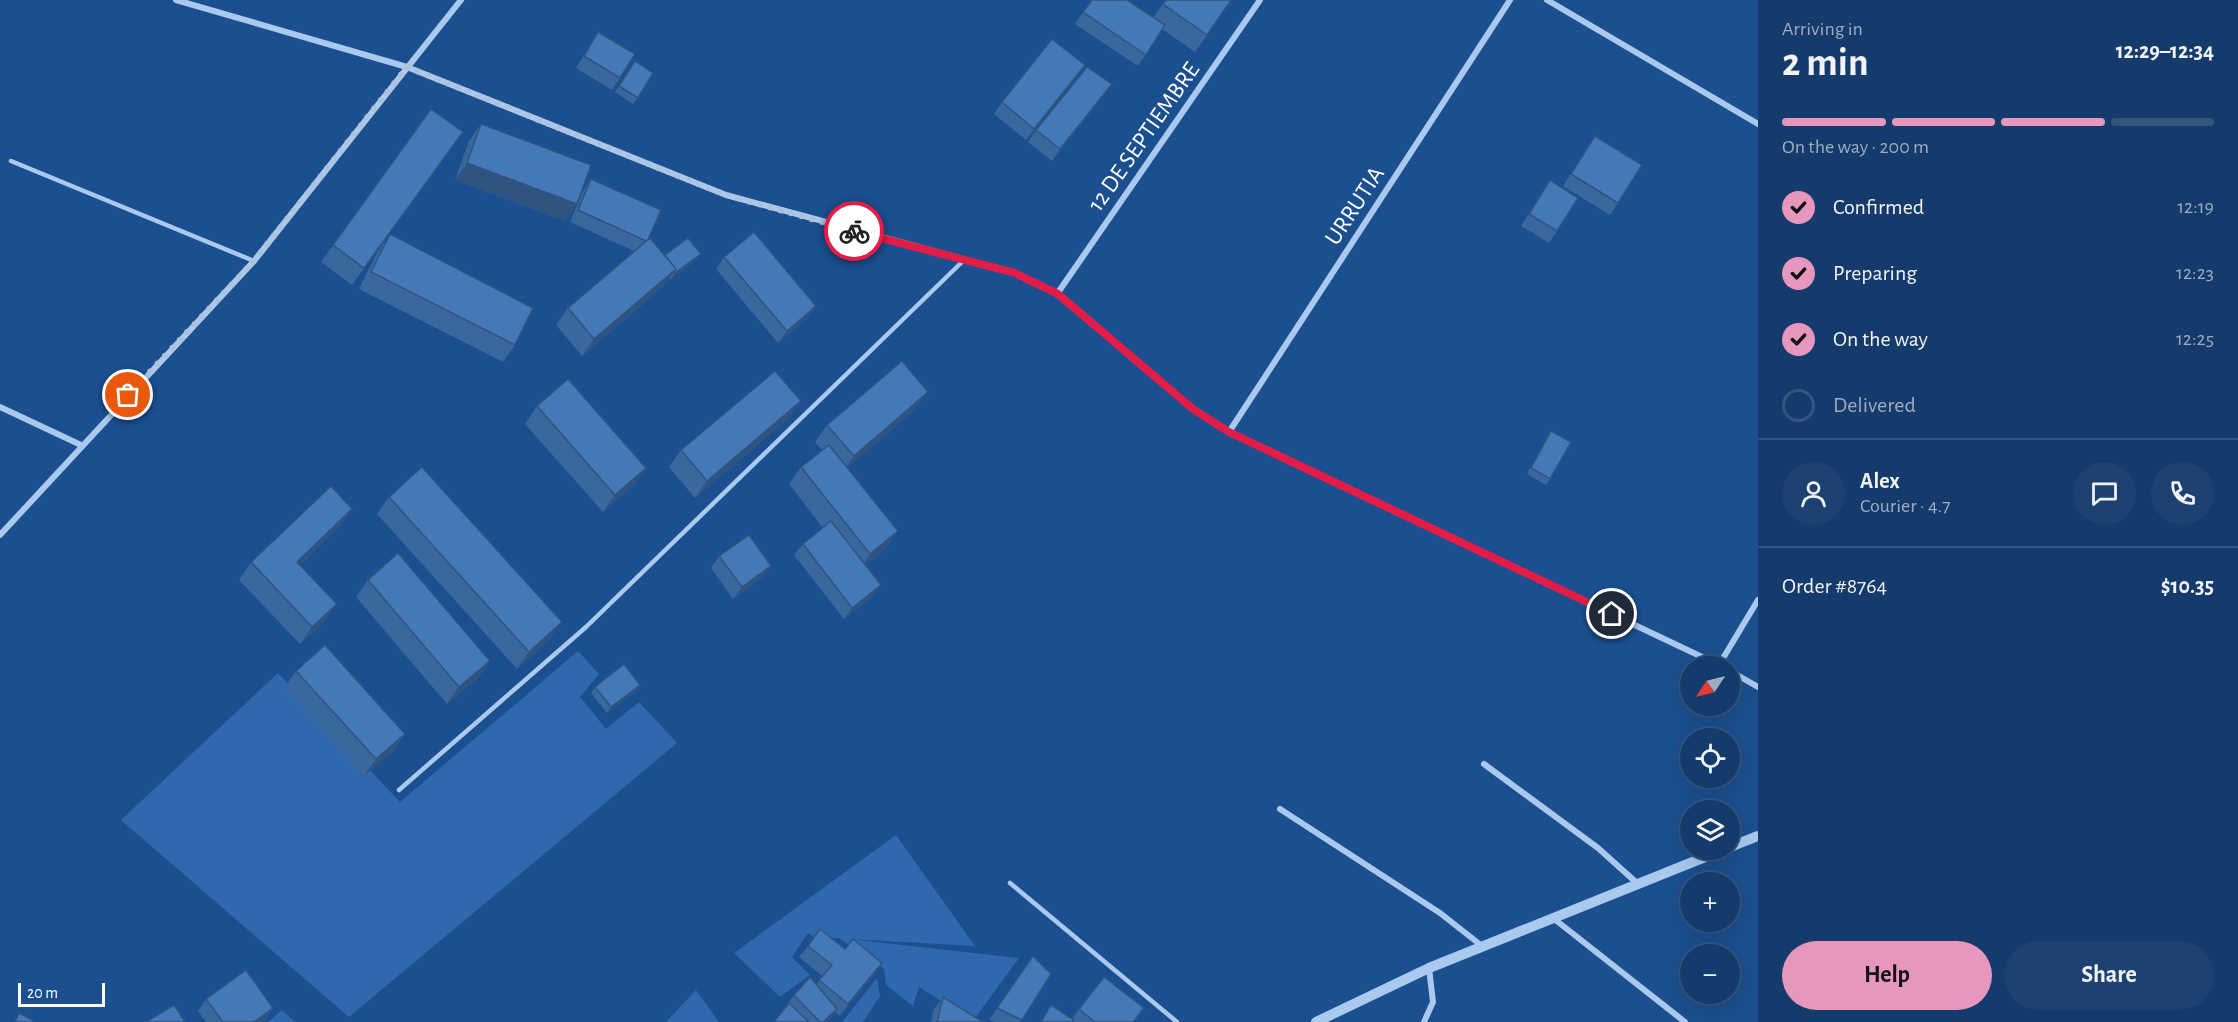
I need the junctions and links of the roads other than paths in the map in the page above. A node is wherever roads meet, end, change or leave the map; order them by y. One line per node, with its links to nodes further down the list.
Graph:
1 (176, 0): 6 (street)
2 (461, 0): 6 (street)
3 (1260, 0): 11 (street, 12 DE SEPTIEMBRE)
4 (1510, 0): 13 (street, URRUTIA)
5 (1547, 0): 7 (street)
6 (407, 67): 9 (street); 10 (street)
7 (1758, 124)
8 (11, 161): 9 (lane)
9 (254, 261): 14 (street)
10 (963, 261): 11 (street); 22 (lane)
11 (1058, 294): 13 (street)
12 (0, 408): 14 (street)
13 (1229, 432): 17 (street)
14 (81, 445): 15 (street)
15 (0, 535)
16 (1758, 600): 18 (street)
17 (1701, 656)
18 (1725, 656)
19 (1740, 677): 20 (street)
20 (1758, 687)
21 (1484, 764): 28 (street)
22 (399, 790)
23 (1280, 809): 30 (street)
24 (1758, 836): 25 (street)
25 (1740, 843)
26 (1698, 860): 28 (street)
27 (1010, 883): 32 (lane)
28 (1638, 884): 29 (street)
29 (1552, 918): 30 (street); 35 (street)
30 (1482, 946): 31 (street)
31 (1429, 968): 33 (street); 34 (street)
32 (1177, 1022)
33 (1316, 1022)
34 (1424, 1022)
35 (1685, 1022)

